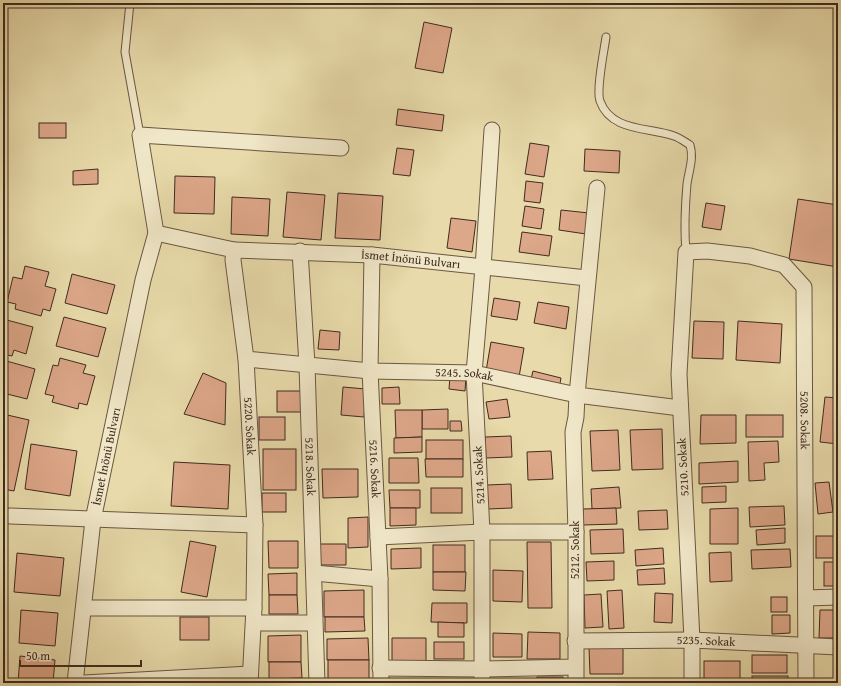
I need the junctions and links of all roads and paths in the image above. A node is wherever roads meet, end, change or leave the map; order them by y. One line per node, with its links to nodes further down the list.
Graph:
1 (130, 3): 4 (lane)
2 (606, 37): 10 (lane)
3 (492, 130): 12 (street, 5214. Sokak)
4 (140, 135): 5 (street); 7 (street)
5 (341, 148)
6 (597, 188): 13 (street, 5212. Sokak)
7 (156, 234): 8 (street); 21 (street, İsmet İnönü Bulvarı)
8 (234, 250): 9 (street, İsmet İnönü Bulvarı); 14 (street, 5220. Sokak)
9 (300, 251): 11 (street, İsmet İnönü Bulvarı); 15 (street, 5218. Sokak)
10 (686, 252): 19 (street, 5210. Sokak); 29 (street, 5208. Sokak)
11 (372, 255): 12 (street, İsmet İnönü Bulvarı); 16 (street, 5216. Sokak)
12 (483, 268): 13 (street, İsmet İnönü Bulvarı); 17 (street, 5214. Sokak)
13 (587, 278): 18 (street, 5212. Sokak)
14 (246, 359): 15 (street, 5245. Sokak); 22 (street, 5220. Sokak)
15 (307, 365): 16 (street, 5245. Sokak); 26 (street, 5218. Sokak)
16 (370, 372): 17 (street, 5245. Sokak); 25 (street, 5216. Sokak)
17 (474, 373): 18 (street, 5245. Sokak); 23 (street, 5214. Sokak)
18 (576, 395): 19 (street, 5245. Sokak); 24 (street, 5212. Sokak)
19 (680, 408): 34 (street, 5210. Sokak)
20 (10, 516): 21 (street)
21 (93, 520): 22 (street); 30 (street, İsmet İnönü Bulvarı)
22 (255, 525): 31 (street, 5220. Sokak)
23 (482, 532): 24 (street); 25 (street); 40 (street, 5214. Sokak)
24 (576, 532): 35 (street, 5212. Sokak)
25 (378, 537): 27 (street, 5216. Sokak)
26 (314, 573): 27 (street); 32 (street, 5218. Sokak)
27 (380, 579): 39 (street, 5216. Sokak)
28 (838, 597): 29 (street)
29 (806, 598): 36 (street, 5208. Sokak)
30 (84, 608): 31 (street); 42 (street, İsmet İnönü Bulvarı)
31 (254, 608): 33 (street, 5220. Sokak)
32 (314, 623): 33 (street); 44 (street, 5218. Sokak)
33 (254, 624): 41 (street, 5220. Sokak)
34 (692, 640): 35 (street, 5235. Sokak); 36 (street, 5235. Sokak); 47 (street, 5210. Sokak)
35 (575, 641): 38 (street, 5212. Sokak)
36 (805, 644): 37 (street, 5235. Sokak); 48 (street, 5208. Sokak)
37 (838, 647)
38 (575, 667): 40 (street); 46 (street, 5212. Sokak)
39 (380, 668): 40 (street); 45 (street, 5216. Sokak)
40 (482, 676)
41 (250, 679): 43 (street)
42 (75, 683)
43 (84, 683)
44 (317, 683)
45 (381, 683)
46 (576, 683)
47 (692, 683)
48 (806, 683)

